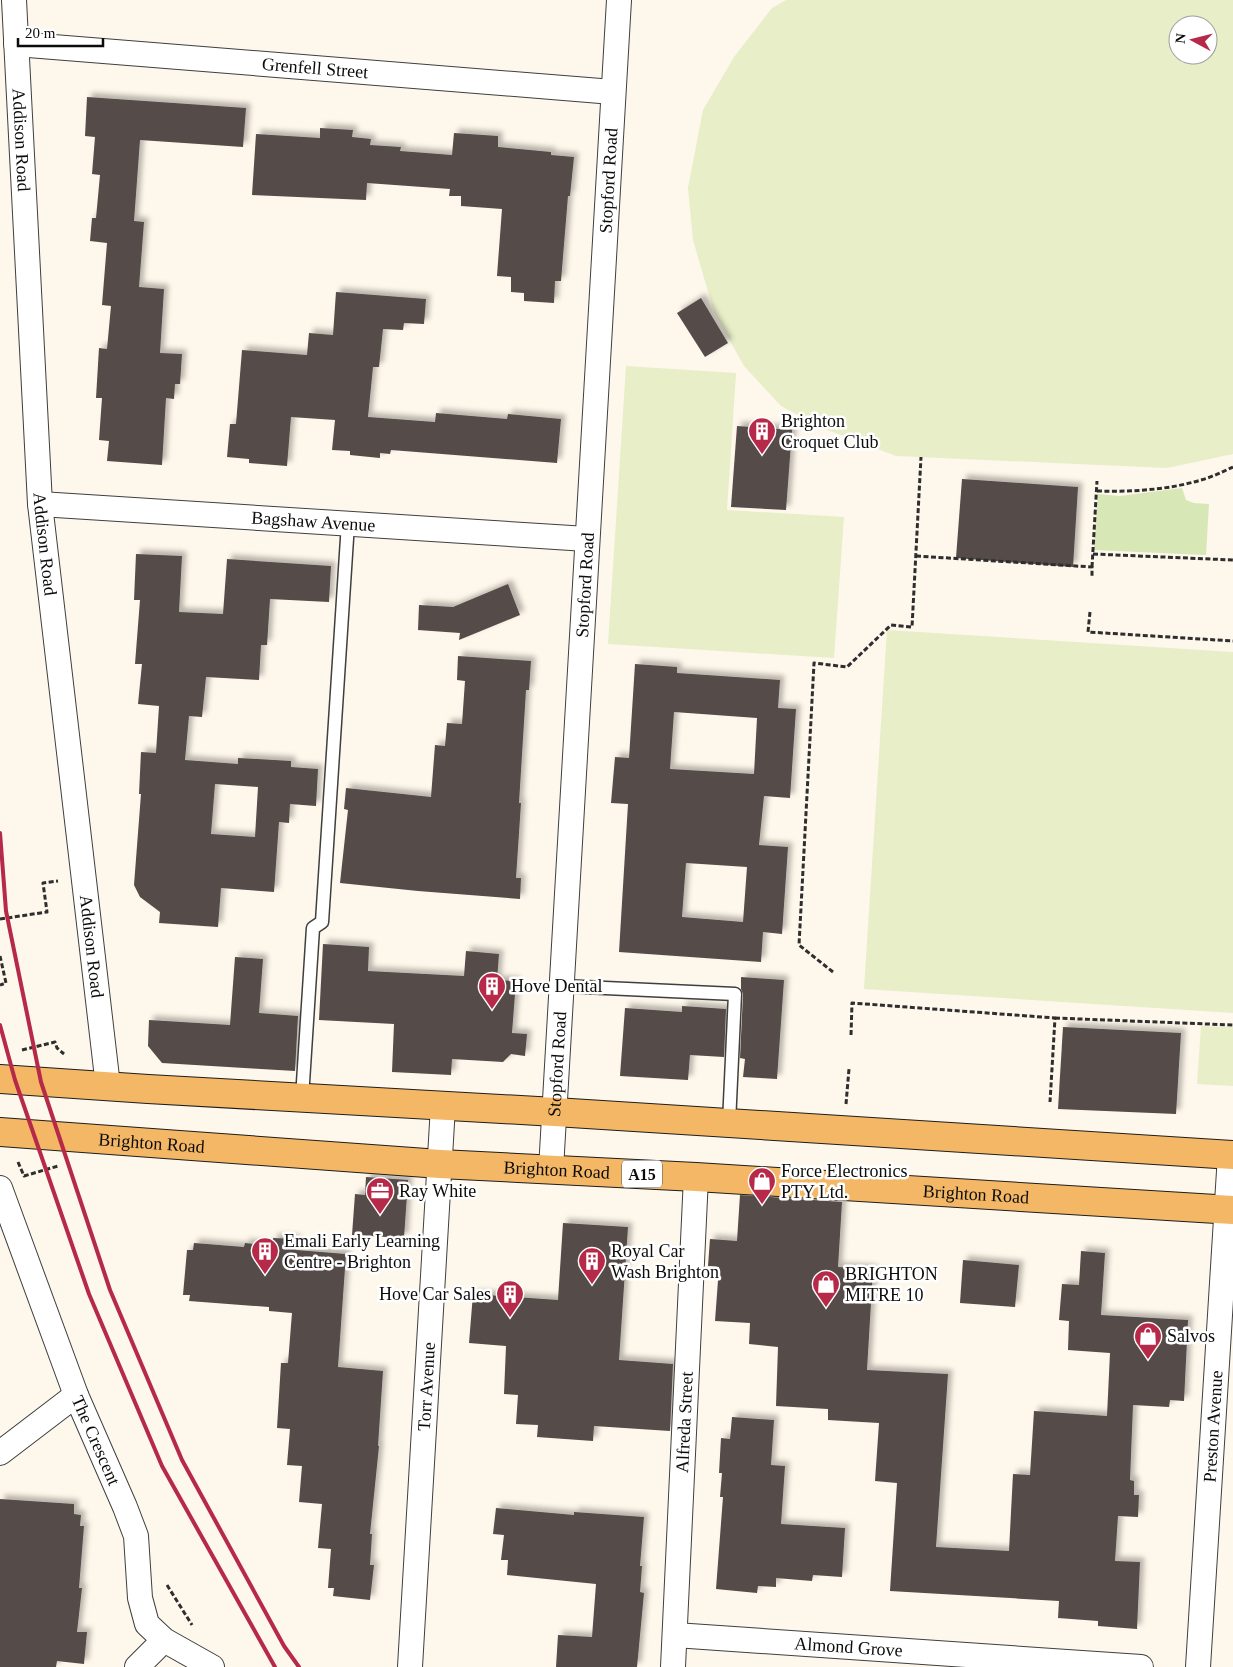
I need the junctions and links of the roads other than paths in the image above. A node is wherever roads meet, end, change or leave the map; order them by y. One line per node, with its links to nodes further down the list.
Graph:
1 (14, 0): 3 (street, Addison Road)
2 (619, 0): 4 (street, Stopford Road)
3 (16, 44): 4 (street, Grenfell Street); 5 (street, Addison Road)
4 (613, 92): 7 (street, Stopford Road)
5 (40, 504): 6 (street, Bagshaw Avenue); 10 (street, Addison Road)
6 (348, 523): 7 (street, Bagshaw Avenue); 11 (lane)
7 (587, 539): 8 (street, Stopford Road)
8 (562, 986): 13 (street, Stopford Road); 14 (lane)
9 (0, 1079): 10 (main road)
10 (108, 1086): 11 (main road)
11 (302, 1098): 12 (main road)
12 (444, 1106): 13 (main road); 17 (street, Torr Avenue)
13 (555, 1112): 14 (main road); 18 (street, Stopford Road)
14 (729, 1123): 16 (main road)
15 (0, 1132): 17 (main road, Brighton Road / A15)
16 (1232, 1155): 21 (street, Preston Avenue)
17 (440, 1164): 18 (main road, Brighton Road / A15); 28 (street, Torr Avenue)
18 (551, 1169): 19 (main road, Brighton Road / A15)
19 (696, 1177): 21 (main road, Brighton Road / A15); 24 (street, Alfreda Street)
20 (0, 1188): 22 (street, The Crescent)
21 (1230, 1210): 31 (street, Preston Avenue)
22 (76, 1395): 23 (street); 25 (street, The Crescent)
23 (0, 1453)
24 (674, 1635): 29 (street, Alfreda Street); 30 (street, Almond Grove)
25 (164, 1640): 26 (street); 27 (street, The Crescent)
26 (137, 1667)
27 (212, 1667)
28 (410, 1667)
29 (673, 1667)
30 (1141, 1667)
31 (1198, 1667)

